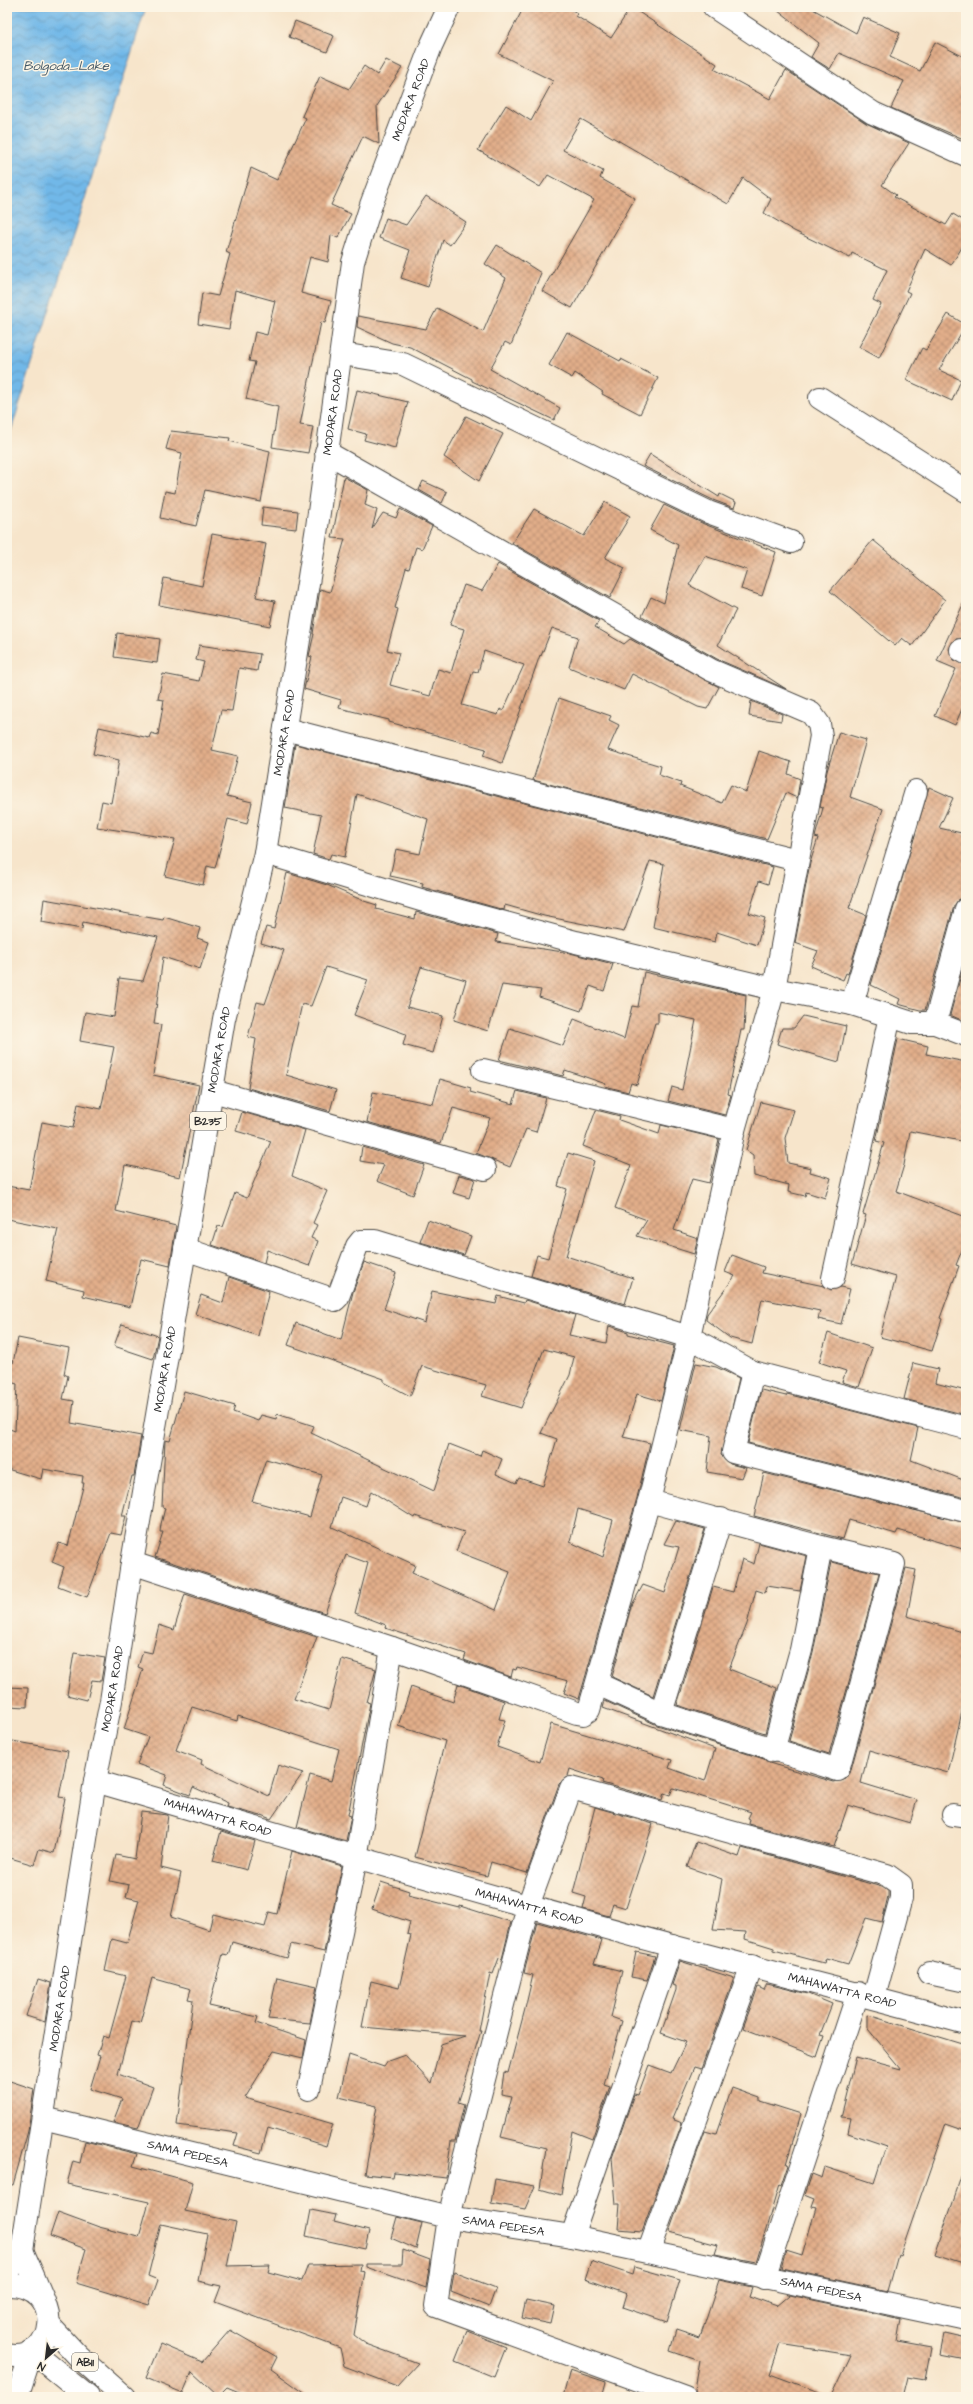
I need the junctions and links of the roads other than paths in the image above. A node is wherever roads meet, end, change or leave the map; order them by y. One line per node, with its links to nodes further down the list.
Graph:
1 (449, 7): 4 (street, MODARA ROAD / B235)
2 (714, 7): 3 (street)
3 (966, 155)
4 (342, 354): 6 (street, MODARA ROAD / B235); 8 (street)
5 (820, 398): 7 (street)
6 (326, 452): 9 (street, MODARA ROAD / B235); 12 (street)
7 (966, 491)
8 (791, 542)
9 (285, 729): 11 (street, MODARA ROAD / B235); 12 (street)
10 (916, 791): 15 (street)
11 (265, 853): 14 (street); 20 (street, MODARA ROAD / B235)
12 (797, 860): 14 (street)
13 (966, 909): 17 (street)
14 (774, 988): 15 (street); 21 (street)
15 (852, 1004): 16 (street)
16 (890, 1016): 17 (street); 24 (street)
17 (935, 1023): 18 (street)
18 (966, 1035)
19 (483, 1070): 21 (street)
20 (213, 1091): 22 (street); 23 (street, MODARA ROAD / B235)
21 (734, 1130): 25 (street)
22 (486, 1169)
23 (185, 1249): 25 (street); 32 (street, MODARA ROAD / B235)
24 (833, 1278)
25 (689, 1337): 26 (street); 28 (street)
26 (753, 1372): 27 (street); 29 (street)
27 (966, 1428)
28 (649, 1501): 30 (street); 34 (street)
29 (966, 1511)
30 (721, 1519): 31 (street); 35 (street)
31 (821, 1547): 36 (street); 36 (street)
32 (132, 1563): 33 (street); 37 (street, MODARA ROAD / B235)
33 (392, 1648): 34 (street); 38 (street)
34 (598, 1684): 35 (street)
35 (661, 1713): 36 (street)
36 (773, 1751)
37 (95, 1781): 38 (street, MAHAWATTA ROAD); 47 (street, MODARA ROAD / B235)
38 (356, 1858): 39 (street, MAHAWATTA ROAD); 46 (street)
39 (528, 1906): 40 (street, MAHAWATTA ROAD); 44 (street); 48 (street)
40 (672, 1946): 41 (street, MAHAWATTA ROAD); 49 (street)
41 (752, 1966): 44 (street, MAHAWATTA ROAD); 51 (street)
42 (930, 1973): 43 (street)
43 (966, 1981)
44 (866, 1995): 45 (street, MAHAWATTA ROAD); 53 (street)
45 (966, 2023)
46 (309, 2089)
47 (43, 2118): 48 (street, SAMA PEDESA); 50 (street, MODARA ROAD / B235)
48 (449, 2217): 49 (street, SAMA PEDESA); 63 (street)
49 (572, 2236): 51 (street, SAMA PEDESA)
50 (22, 2250): 52 (street, MODARA ROAD / B235); 55 (street)
51 (648, 2252): 53 (street, SAMA PEDESA)
52 (7, 2273)
53 (764, 2278): 56 (street, SAMA PEDESA)
54 (7, 2285): 55 (street)
55 (45, 2303): 57 (street)
56 (966, 2320)
57 (49, 2325): 58 (street); 62 (street, AB11)
58 (32, 2351): 59 (street); 60 (street); 61 (street, AB11)
59 (7, 2355)
60 (17, 2397)
61 (88, 2397)
62 (124, 2397)
63 (685, 2397)

